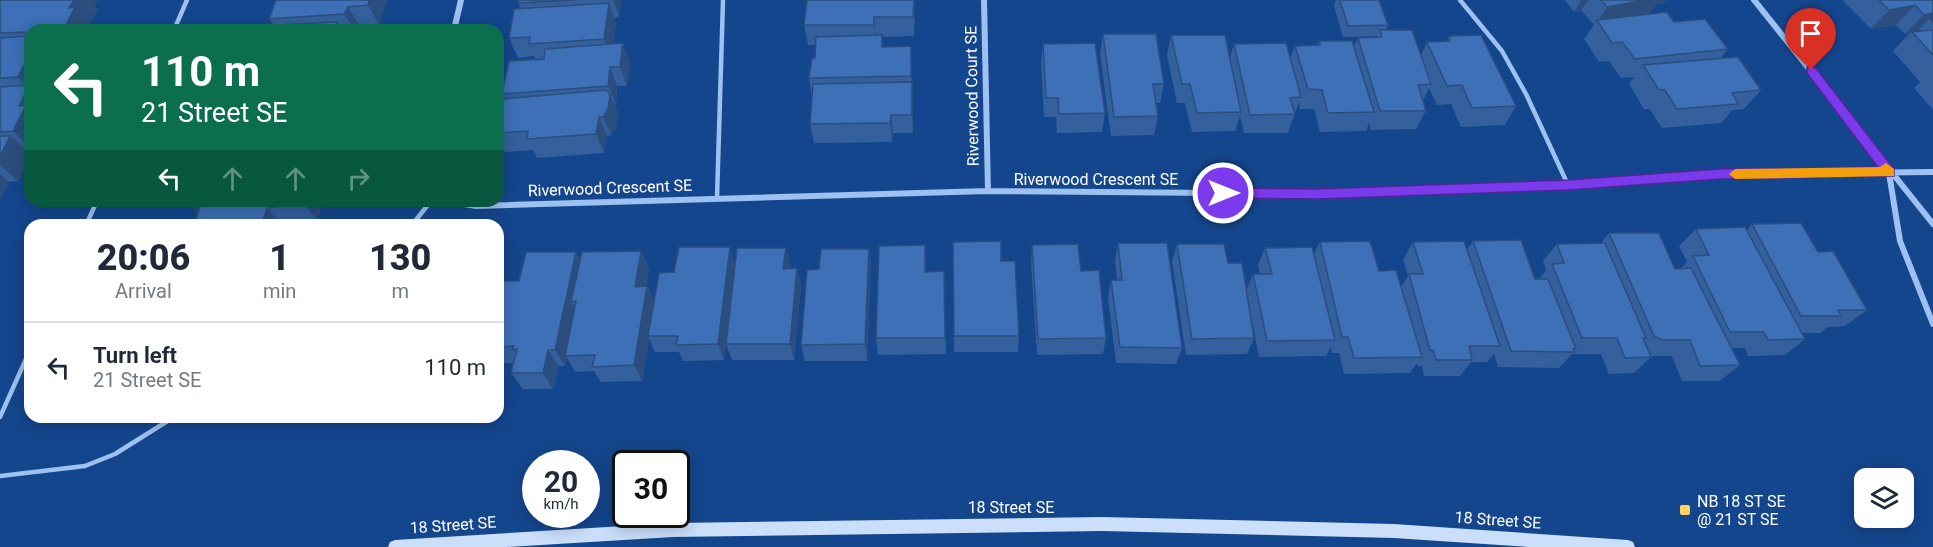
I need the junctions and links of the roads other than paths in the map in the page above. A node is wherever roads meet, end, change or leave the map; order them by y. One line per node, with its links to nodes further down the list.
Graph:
1 (187, 0): 7 (lane)
2 (461, 0): 8 (street)
3 (723, 0): 13 (lane)
4 (984, 0): 12 (street, Riverwood Court SE)
5 (1460, 0): 11 (lane)
6 (1754, 0): 9 (street)
7 (177, 24)
8 (455, 24)
9 (1889, 172): 10 (street, Riverwood Crescent SE); 11 (street, Riverwood Crescent SE); 17 (street); 18 (street)
10 (1933, 172)
11 (1568, 185): 12 (street, Riverwood Crescent SE)
12 (988, 191): 13 (street, Riverwood Crescent SE)
13 (717, 198): 14 (street, Riverwood Crescent SE)
14 (504, 205)
15 (426, 207): 16 (lane)
16 (417, 219)
17 (1933, 224)
18 (1933, 324)
19 (24, 363): 20 (lane)
20 (0, 417)
21 (165, 423): 22 (lane)
22 (0, 476)
23 (395, 547): 24 (main road, 18 Street SE)
24 (1628, 547)

